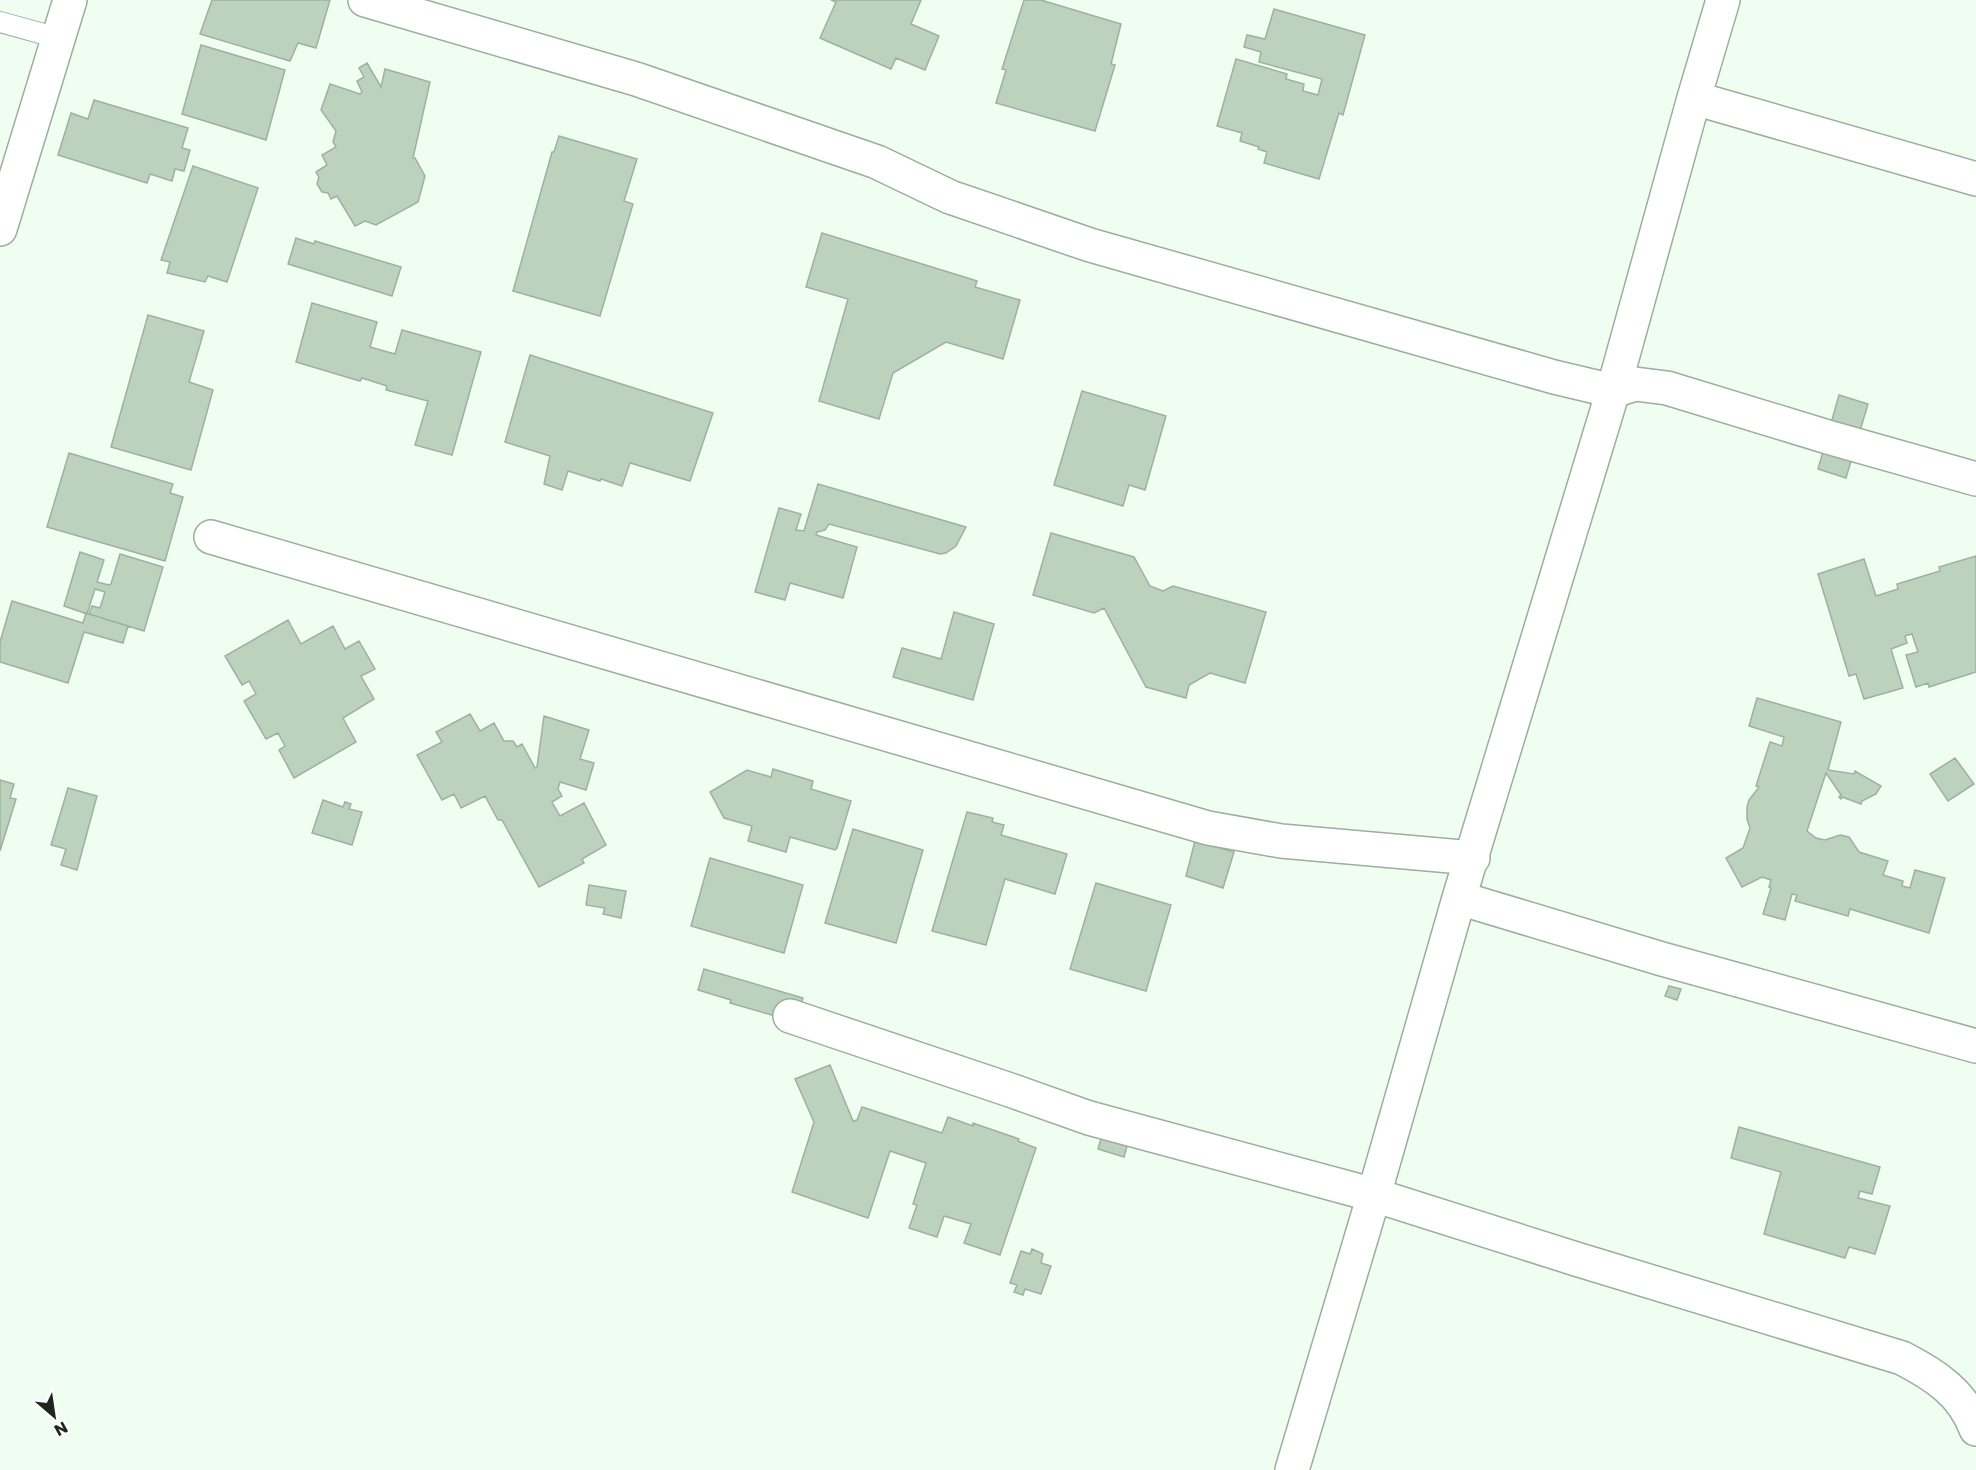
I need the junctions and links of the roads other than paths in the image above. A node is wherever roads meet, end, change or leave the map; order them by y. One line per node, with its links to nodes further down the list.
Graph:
1 (70, 0): 5 (street)
2 (365, 0): 9 (street)
3 (1723, 0): 6 (street)
4 (0, 22): 5 (lane)
5 (58, 38): 8 (street)
6 (1694, 98): 7 (street); 9 (street)
7 (1976, 179)
8 (0, 229)
9 (1613, 391): 10 (street); 12 (street)
10 (1976, 479)
11 (211, 537): 12 (street)
12 (1473, 858): 13 (street)
13 (1459, 898): 15 (street); 16 (street)
14 (790, 1016): 16 (street)
15 (1976, 1046)
16 (1374, 1195): 17 (street); 18 (street)
17 (1976, 1429)
18 (1292, 1470)

